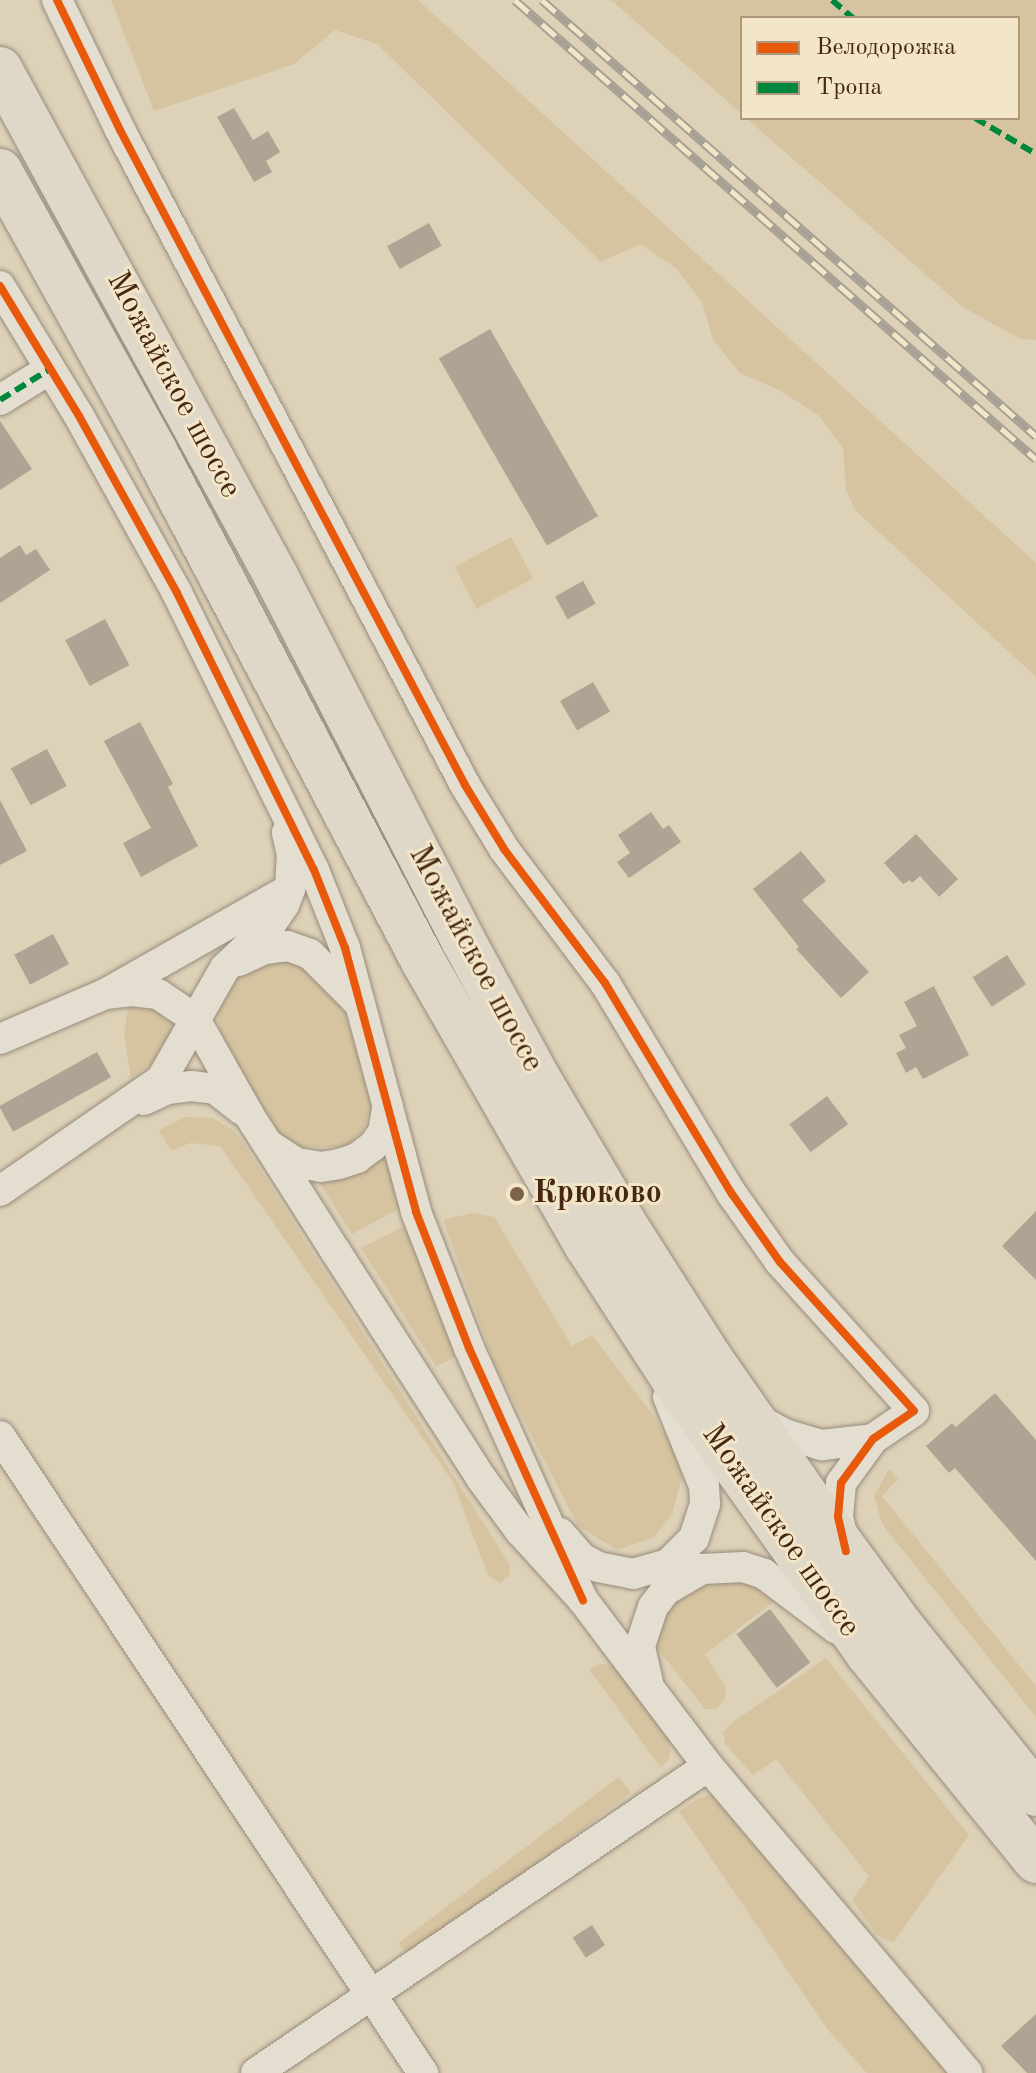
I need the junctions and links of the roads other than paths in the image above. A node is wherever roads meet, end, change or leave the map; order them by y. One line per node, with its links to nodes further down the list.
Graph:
1 (57, 0): 22 (street)
2 (0, 69): 20 (main road, Можайское шоссе)
3 (0, 171): 19 (main road, Можайское шоссе)
4 (0, 286): 5 (street)
5 (50, 369): 6 (street); 7 (street)
6 (0, 400)
7 (282, 807): 8 (street); 11 (street)
8 (290, 889): 9 (street); 10 (street)
9 (225, 968): 11 (street); 12 (street)
10 (105, 994): 12 (street); 13 (street)
11 (363, 1007): 14 (street)
12 (195, 1019): 15 (street); 16 (street)
13 (0, 1039)
14 (388, 1104): 17 (street); 23 (street)
15 (127, 1107): 16 (street); 18 (street)
16 (249, 1115): 17 (street)
17 (267, 1143): 25 (street)
18 (0, 1191)
19 (636, 1322): 23 (street); 26 (main road, Можайское шоссе)
20 (750, 1415): 22 (street); 24 (main road, Можайское шоссе)
21 (0, 1436): 31 (street)
22 (873, 1439): 24 (street)
23 (543, 1514): 25 (street)
24 (846, 1551): 29 (main road, Можайское шоссе)
25 (583, 1600): 27 (street)
26 (868, 1654): 27 (street); 30 (main road, Можайское шоссе)
27 (649, 1687): 28 (street)
28 (708, 1766): 31 (street); 34 (street)
29 (1036, 1794)
30 (1036, 1861)
31 (371, 1997): 32 (street); 33 (street)
32 (256, 2073)
33 (423, 2073)
34 (967, 2073)

